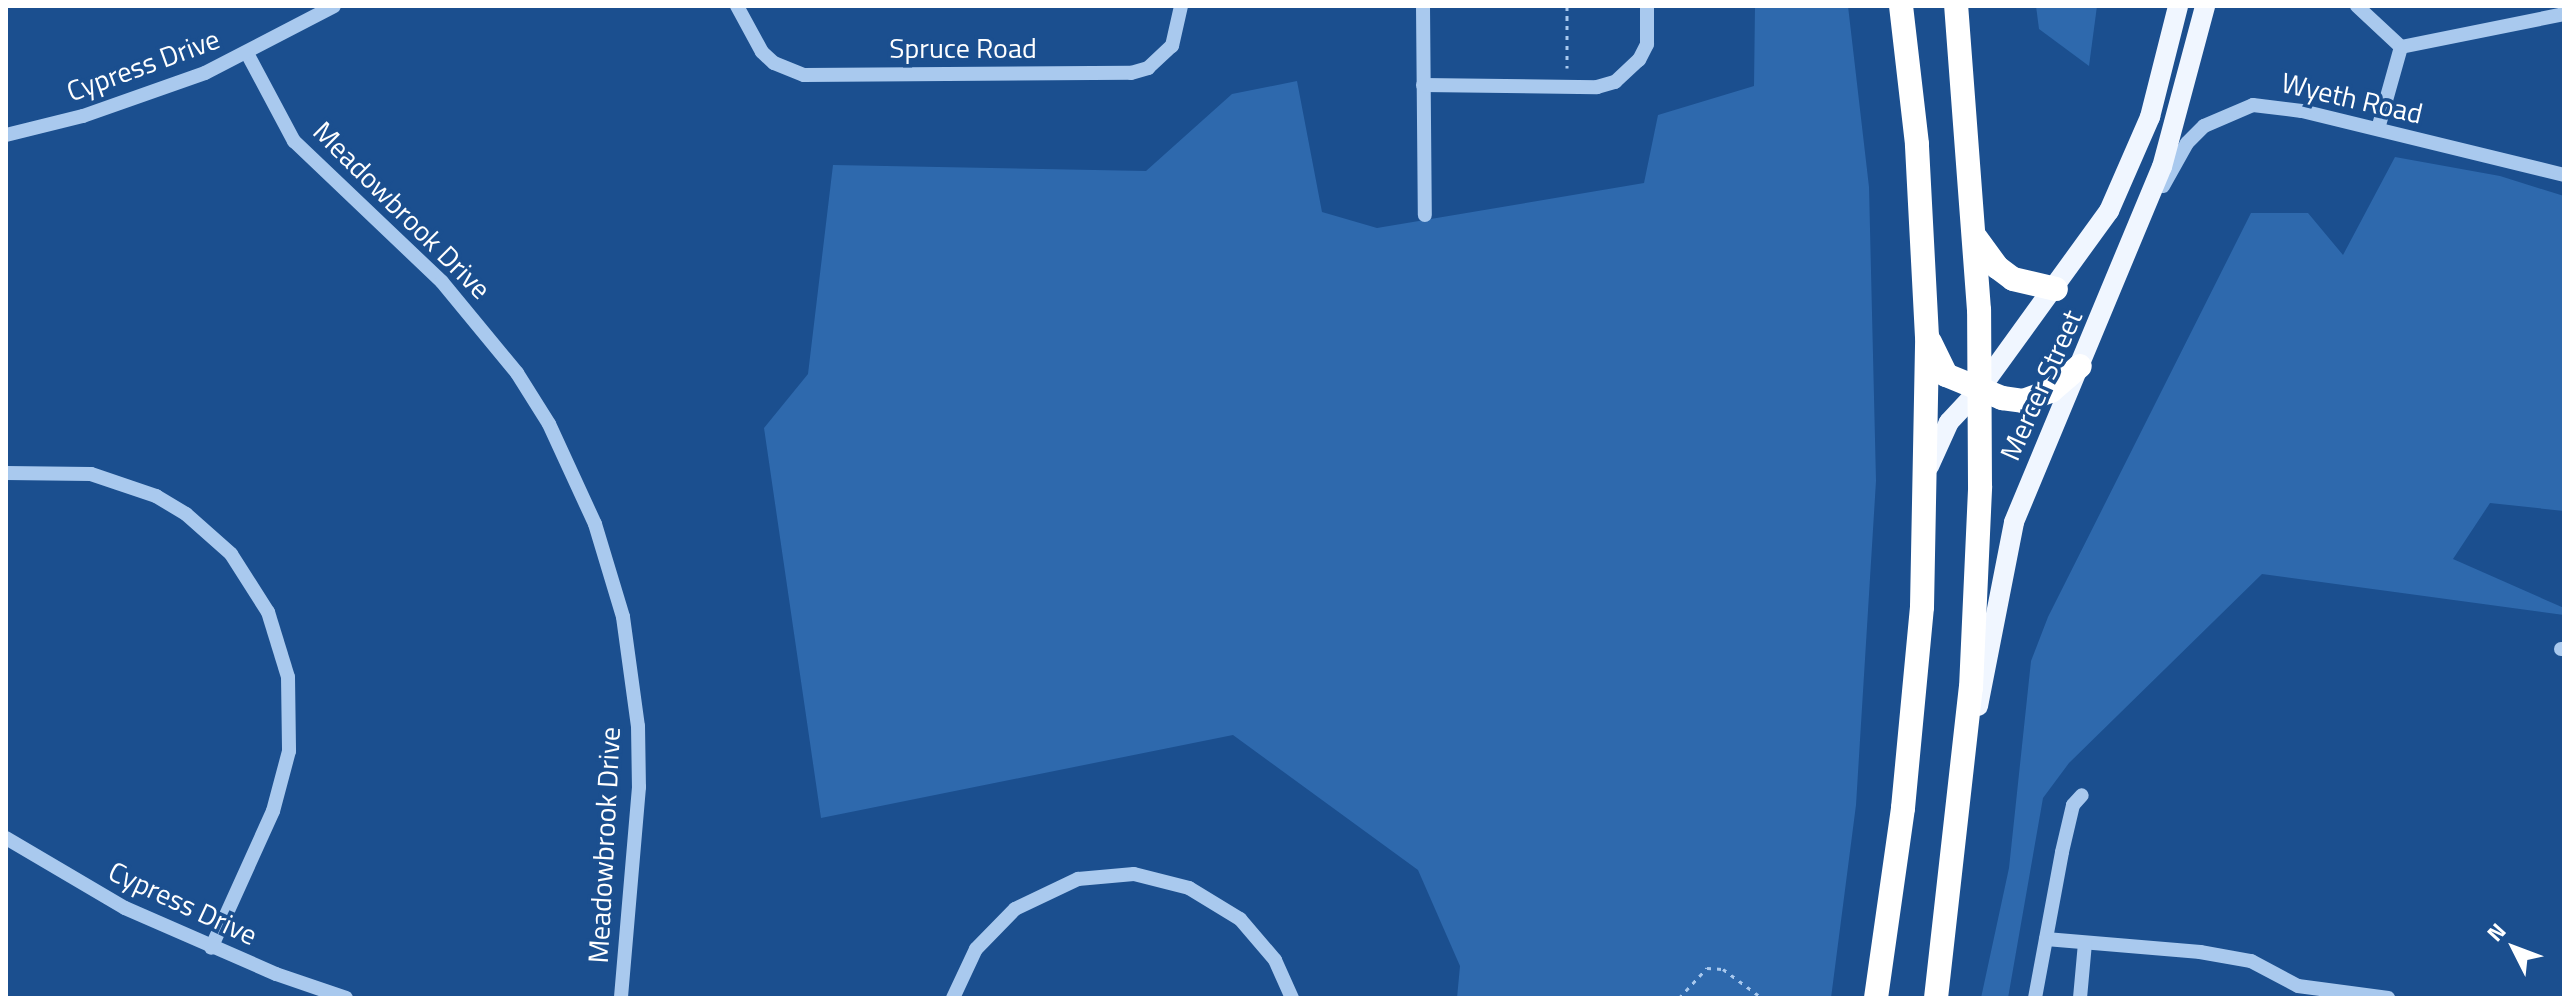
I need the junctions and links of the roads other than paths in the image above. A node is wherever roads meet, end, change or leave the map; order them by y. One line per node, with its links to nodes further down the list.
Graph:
1 (334, 6): 13 (street, Cypress Drive)
2 (737, 6): 3 (street, Spruce Road)
3 (1181, 6)
4 (1423, 6): 14 (street)
5 (1647, 6): 14 (street)
6 (1901, 6): 22 (highway)
7 (1956, 6): 20 (highway)
8 (2178, 6): 21 (main road, Mercer Street)
9 (2205, 6): 19 (main road, Mercer Street)
10 (2357, 6): 12 (street)
11 (2564, 14): 12 (street)
12 (2401, 47): 15 (street)
13 (248, 55): 16 (street, Cypress Drive); 34 (street, Meadowbrook Drive)
14 (1423, 85): 18 (street)
15 (2378, 129): 17 (street, Wyeth Road); 19 (street, Wyeth Road)
16 (6, 135)
17 (2564, 175)
18 (1425, 215)
19 (2139, 228): 23 (main road, Mercer Street)
20 (1976, 238): 21 (highway); 24 (highway)
21 (2056, 289): 24 (main road, Mercer Street)
22 (1927, 337): 24 (highway); 26 (highway)
23 (2080, 366): 24 (highway); 28 (main road, Mercer Street)
24 (1980, 389): 26 (main road, Mercer Street); 28 (highway)
25 (6, 473): 32 (street)
26 (1924, 486): 37 (highway)
27 (2082, 795): 30 (street)
28 (1961, 796): 38 (highway)
29 (6, 838): 32 (street, Cypress Drive)
30 (2046, 939): 31 (street); 39 (street)
31 (2085, 943): 40 (street); 41 (street)
32 (211, 948): 33 (street, Cypress Drive)
33 (346, 998)
34 (621, 998)
35 (953, 998): 36 (street)
36 (1292, 998)
37 (1876, 998)
38 (1936, 998)
39 (2035, 998)
40 (2080, 998)
41 (2388, 998)

